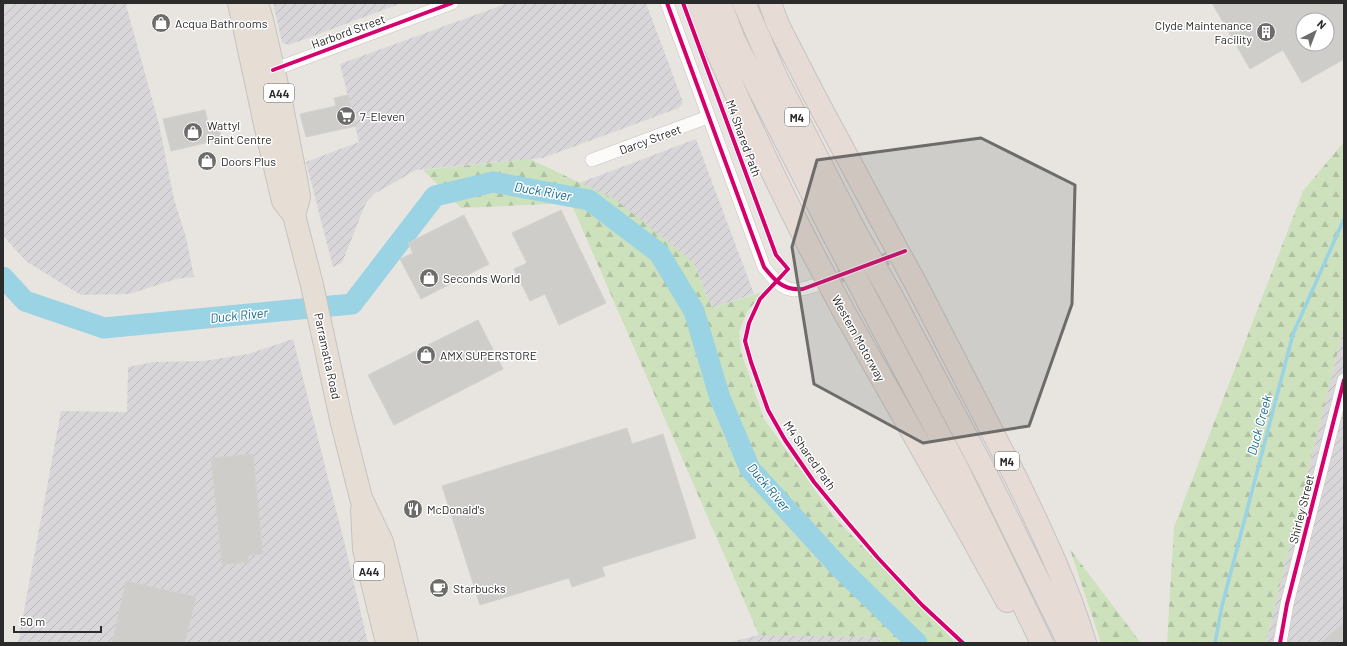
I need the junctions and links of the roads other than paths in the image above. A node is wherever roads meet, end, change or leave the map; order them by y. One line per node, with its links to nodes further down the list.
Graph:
1 (239, 3): 14 (highway, Parramatta Road / A44)
2 (257, 3): 11 (highway, Parramatta Road / A44)
3 (452, 3): 11 (street, Harbord Street)
4 (667, 3): 12 (street)
5 (696, 3): 20 (highway, Western Motorway, bridge)
6 (716, 3): 10 (highway)
7 (720, 3): 10 (highway, Western Motorway / M4)
8 (744, 3): 22 (highway, M4, bridge)
9 (770, 3): 23 (highway, M4, bridge)
10 (734, 40): 21 (highway, Western Motorway / M4, bridge)
11 (273, 70): 14 (highway, Parramatta Road / A44)
12 (708, 117): 13 (street, Darcy Street); 15 (street)
13 (592, 160)
14 (294, 215): 17 (highway, Parramatta Road / A44)
15 (816, 285)
16 (1344, 380): 24 (street, Shirley Street)
17 (361, 498): 18 (highway, Parramatta Road / A44); 19 (highway, Parramatta Road / A44)
18 (387, 643)
19 (407, 643)
20 (1028, 643)
21 (1042, 643)
22 (1068, 643)
23 (1085, 643)
24 (1280, 643)

